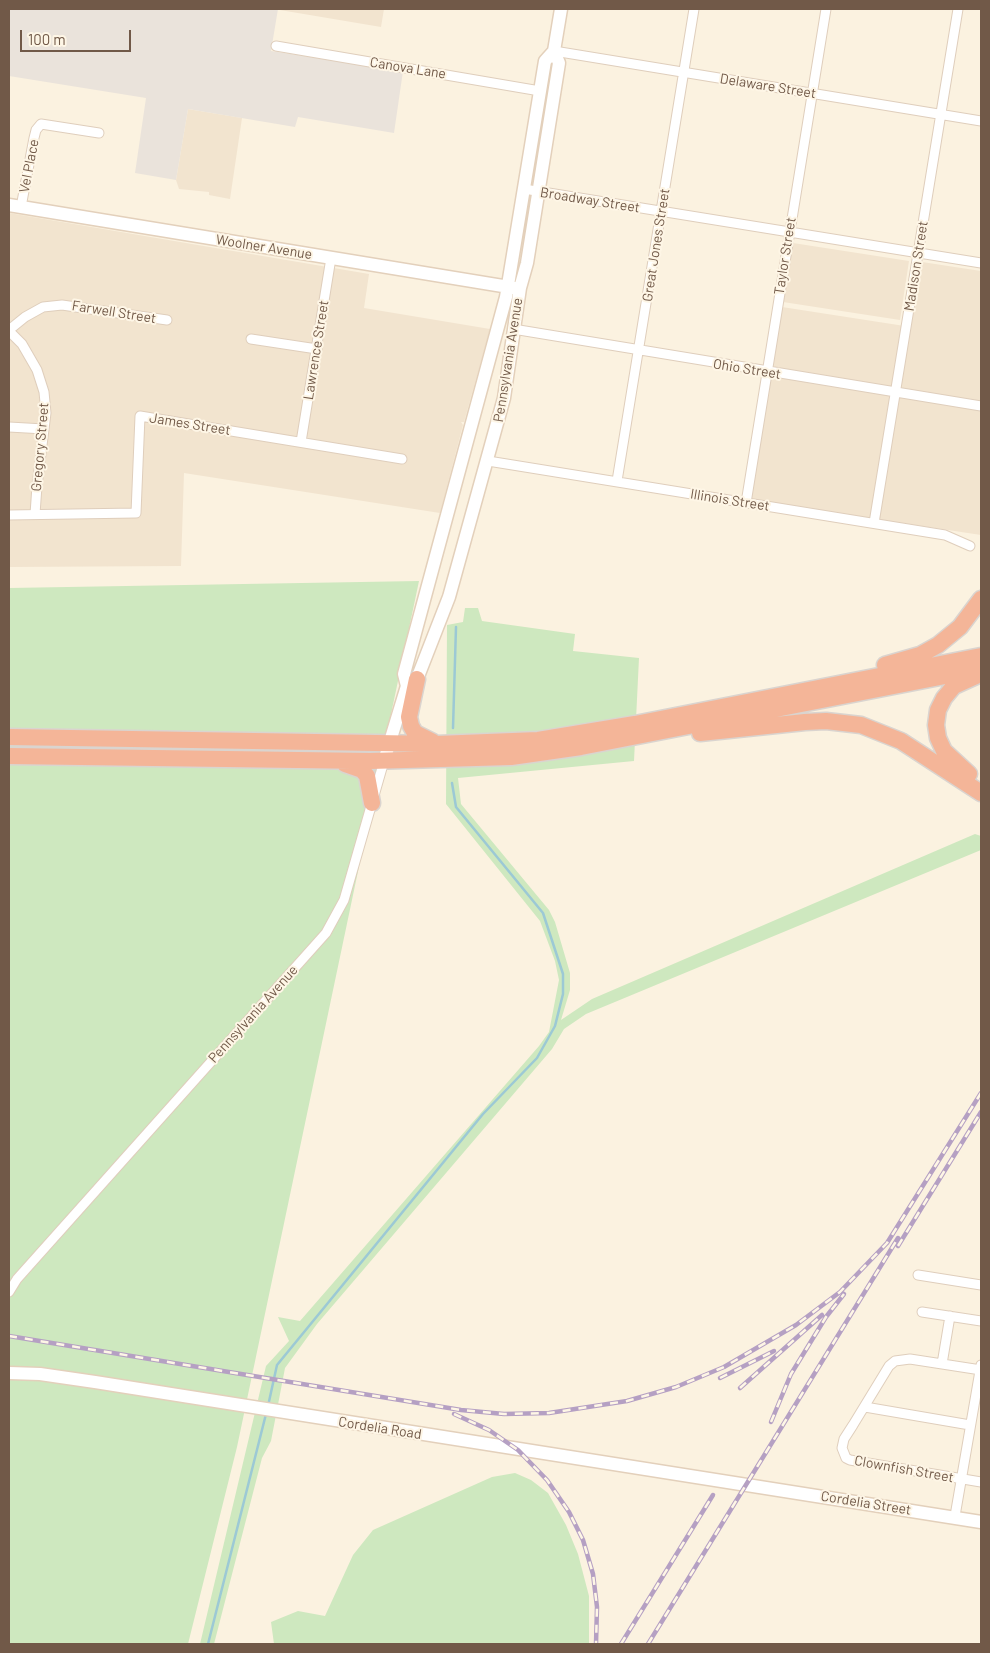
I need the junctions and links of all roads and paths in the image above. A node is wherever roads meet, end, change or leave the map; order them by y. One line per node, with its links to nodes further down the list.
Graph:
1 (561, 9): 6 (main road, Pennsylvania Avenue)
2 (694, 9): 7 (street, Great Jones Street)
3 (826, 9): 9 (street, Taylor Street)
4 (958, 9): 10 (street, Madison Street)
5 (276, 46): 8 (street, Canova Lane)
6 (554, 51): 7 (street, Delaware Street); 8 (main road, Pennsylvania Avenue); 14 (main road, Pennsylvania Avenue)
7 (684, 73): 9 (street, Delaware Street); 16 (street, Great Jones Street)
8 (540, 91): 13 (main road, Pennsylvania Avenue)
9 (812, 94): 10 (street, Delaware Street); 17 (street, Taylor Street)
10 (941, 115): 11 (street, Delaware Street); 18 (street, Madison Street)
11 (981, 121)
12 (99, 132): 15 (street, Vel Place)
13 (524, 189): 14 (street, Broadway Street); 21 (main road, Pennsylvania Avenue)
14 (538, 191): 16 (street, Broadway Street); 21 (main road, Pennsylvania Avenue)
15 (15, 206): 19 (main road, Woolner Avenue)
16 (661, 212): 17 (street, Broadway Street); 27 (street, Great Jones Street)
17 (789, 232): 18 (street, Broadway Street); 28 (street, Taylor Street)
18 (918, 253): 20 (street, Broadway Street); 29 (street, Madison Street)
19 (331, 258): 21 (main road, Woolner Avenue); 26 (street, Lawrence Street)
20 (981, 263)
21 (514, 287): 23 (main road, Pennsylvania Avenue); 46 (main road, Pennsylvania Avenue)
22 (167, 320): 24 (street, Farwell Street)
23 (513, 329): 27 (street, Ohio Street); 35 (main road, Pennsylvania Avenue)
24 (9, 331): 32 (street, Gregory Street)
25 (251, 339): 26 (street)
26 (317, 349): 33 (street, Lawrence Street)
27 (638, 351): 28 (street, Ohio Street); 36 (street, Great Jones Street)
28 (767, 372): 29 (street, Ohio Street); 37 (street, Taylor Street)
29 (895, 392): 30 (street, Ohio Street); 40 (street, Madison Street)
30 (981, 406)
31 (9, 427): 32 (street)
32 (44, 429): 38 (street, Gregory Street)
33 (301, 442): 34 (street, James Street); 38 (street, James Street)
34 (402, 459)
35 (488, 461): 36 (street, Illinois Street); 46 (main road, Pennsylvania Avenue)
36 (618, 481): 37 (street, Illinois Street)
37 (746, 502): 40 (street, Illinois Street)
38 (35, 514): 39 (street, James Street)
39 (9, 515)
40 (874, 524): 41 (street, Illinois Street)
41 (970, 546)
42 (981, 599): 47 (highway)
43 (981, 656): 47 (highway)
44 (981, 668): 48 (highway)
45 (981, 675): 55 (highway)
46 (412, 682): 50 (main road, Pennsylvania Avenue); 51 (highway)
47 (730, 705): 51 (highway)
48 (636, 736): 54 (highway); 56 (highway)
49 (9, 737): 50 (highway)
50 (388, 743): 51 (highway); 54 (main road, Pennsylvania Avenue)
51 (437, 744)
52 (9, 756): 53 (highway)
53 (333, 760): 54 (highway); 57 (highway)
54 (384, 761): 57 (street, Pennsylvania Avenue)
55 (981, 782)
56 (981, 793)
57 (372, 803): 60 (street, Pennsylvania Avenue)
58 (918, 1275): 59 (street)
59 (981, 1285)
60 (9, 1292)
61 (922, 1312): 62 (street)
62 (950, 1316): 63 (street); 64 (street)
63 (981, 1321)
64 (942, 1364): 65 (street); 68 (street)
65 (981, 1368): 67 (street)
66 (9, 1373): 72 (main road, Cordelia Road)
67 (977, 1404): 69 (street)
68 (865, 1407): 69 (street); 70 (street, Clownfish Street)
69 (970, 1425): 70 (street)
70 (961, 1479): 71 (street); 73 (street)
71 (981, 1482)
72 (750, 1486): 73 (main road, Cordelia Street)
73 (955, 1516): 74 (main road, Cordelia Street)
74 (981, 1522)

